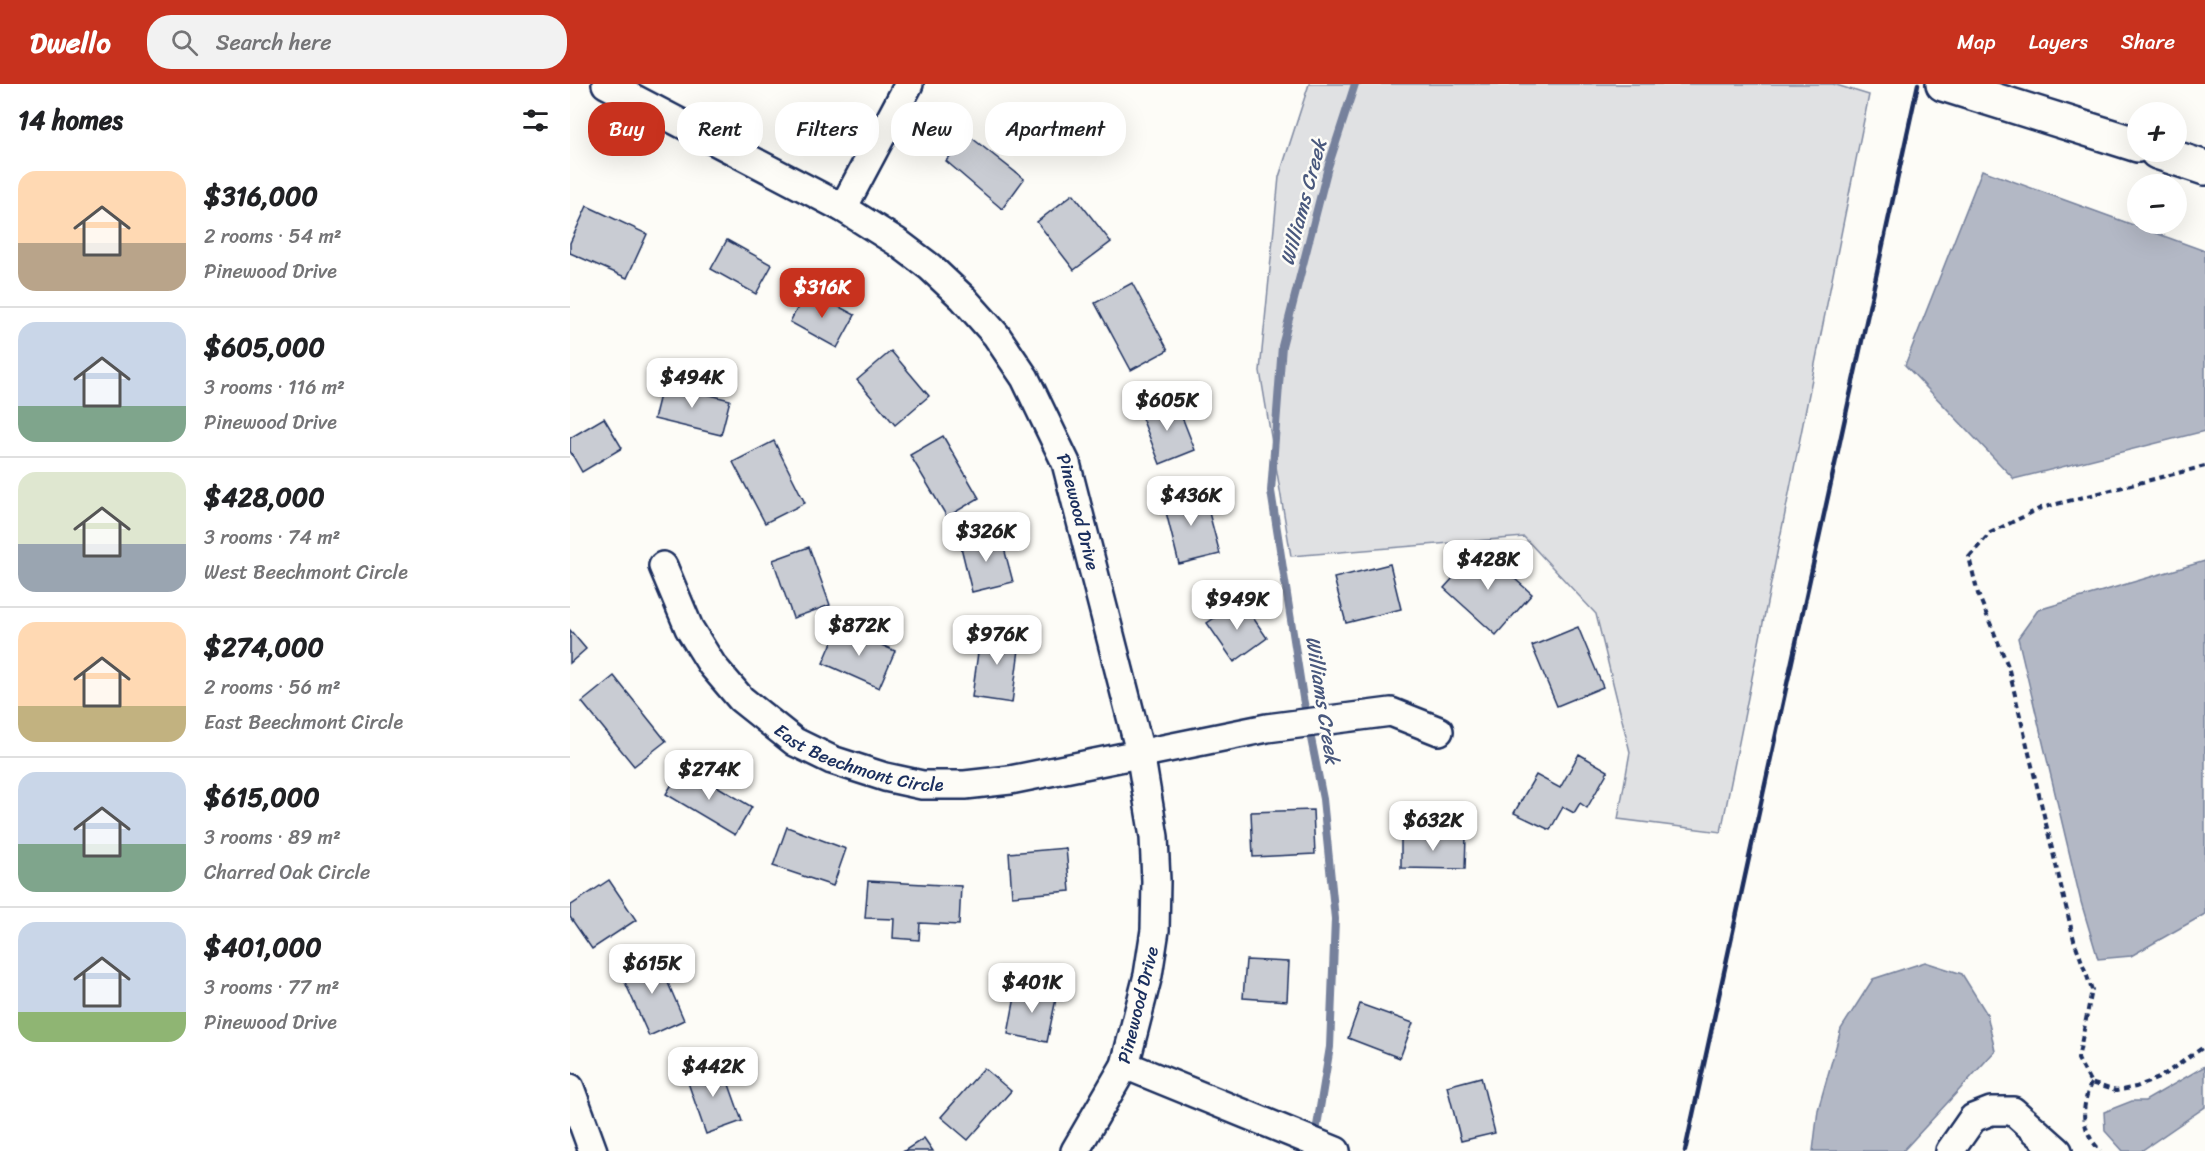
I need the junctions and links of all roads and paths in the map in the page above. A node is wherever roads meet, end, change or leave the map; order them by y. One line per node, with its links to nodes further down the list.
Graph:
1 (606, 84): 7 (street, Pinewood Drive)
2 (909, 84): 7 (street)
3 (1943, 84): 4 (main road)
4 (2127, 141)
5 (2187, 162): 6 (main road)
6 (2205, 168)
7 (843, 208): 11 (street, Pinewood Drive)
8 (2205, 466): 14 (path)
9 (663, 566): 11 (street, East Beechmont Circle)
10 (1439, 731): 11 (street, East Beechmont Circle)
11 (1140, 752): 13 (street, Pinewood Drive)
12 (2205, 1046): 14 (path)
13 (1125, 1065): 17 (street, Pinewood Drive); 18 (street)
14 (2091, 1083): 21 (path)
15 (570, 1088): 16 (street)
16 (593, 1151)
17 (1075, 1151)
18 (1336, 1151)
19 (1950, 1151): 20 (street)
20 (2058, 1151)
21 (2100, 1151)

